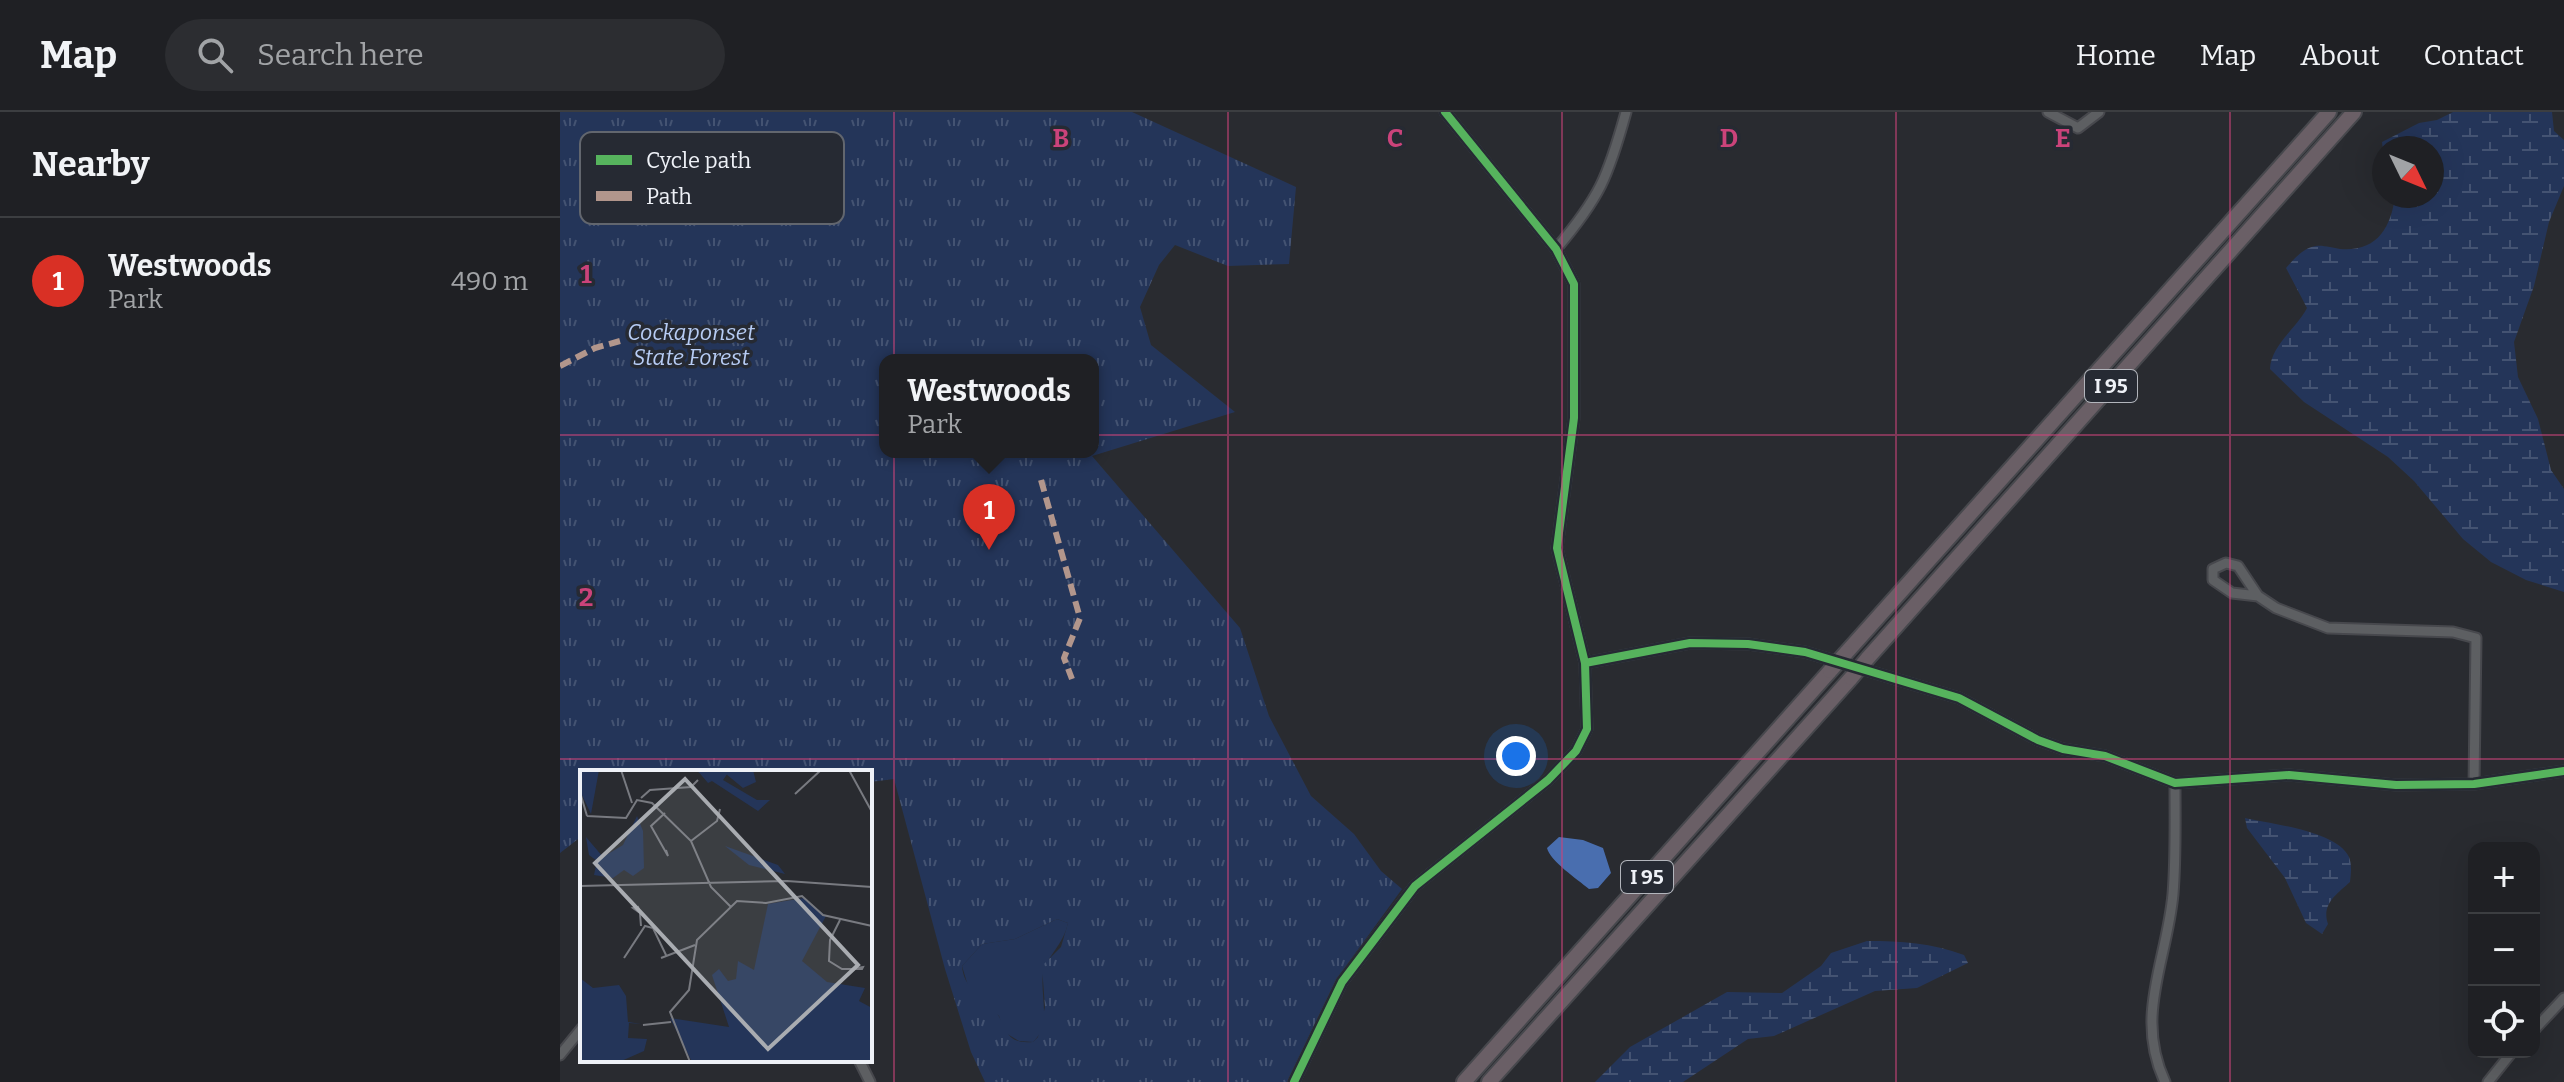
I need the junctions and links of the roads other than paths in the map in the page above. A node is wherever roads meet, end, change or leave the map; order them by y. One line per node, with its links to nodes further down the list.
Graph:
1 (1445, 112): 7 (street)
2 (1626, 112): 7 (street)
3 (2048, 112): 4 (street)
4 (2099, 112)
5 (2329, 112): 21 (highway, I 95, bridge)
6 (2354, 112): 22 (highway, I 95, bridge)
7 (1556, 249): 9 (street)
8 (2258, 596): 8 (street); 12 (street)
9 (1585, 663): 11 (street); 20 (street)
10 (2564, 771): 12 (street)
11 (2175, 783): 12 (street); 23 (street)
12 (2474, 784)
13 (2564, 998): 14 (street)
14 (2540, 1024)
15 (580, 1030): 16 (street)
16 (560, 1055)
17 (2507, 1058): 24 (street)
18 (860, 1062): 19 (street)
19 (870, 1082)
20 (1294, 1082)
21 (1464, 1082)
22 (1489, 1082)
23 (2165, 1082)
24 (2488, 1082)

